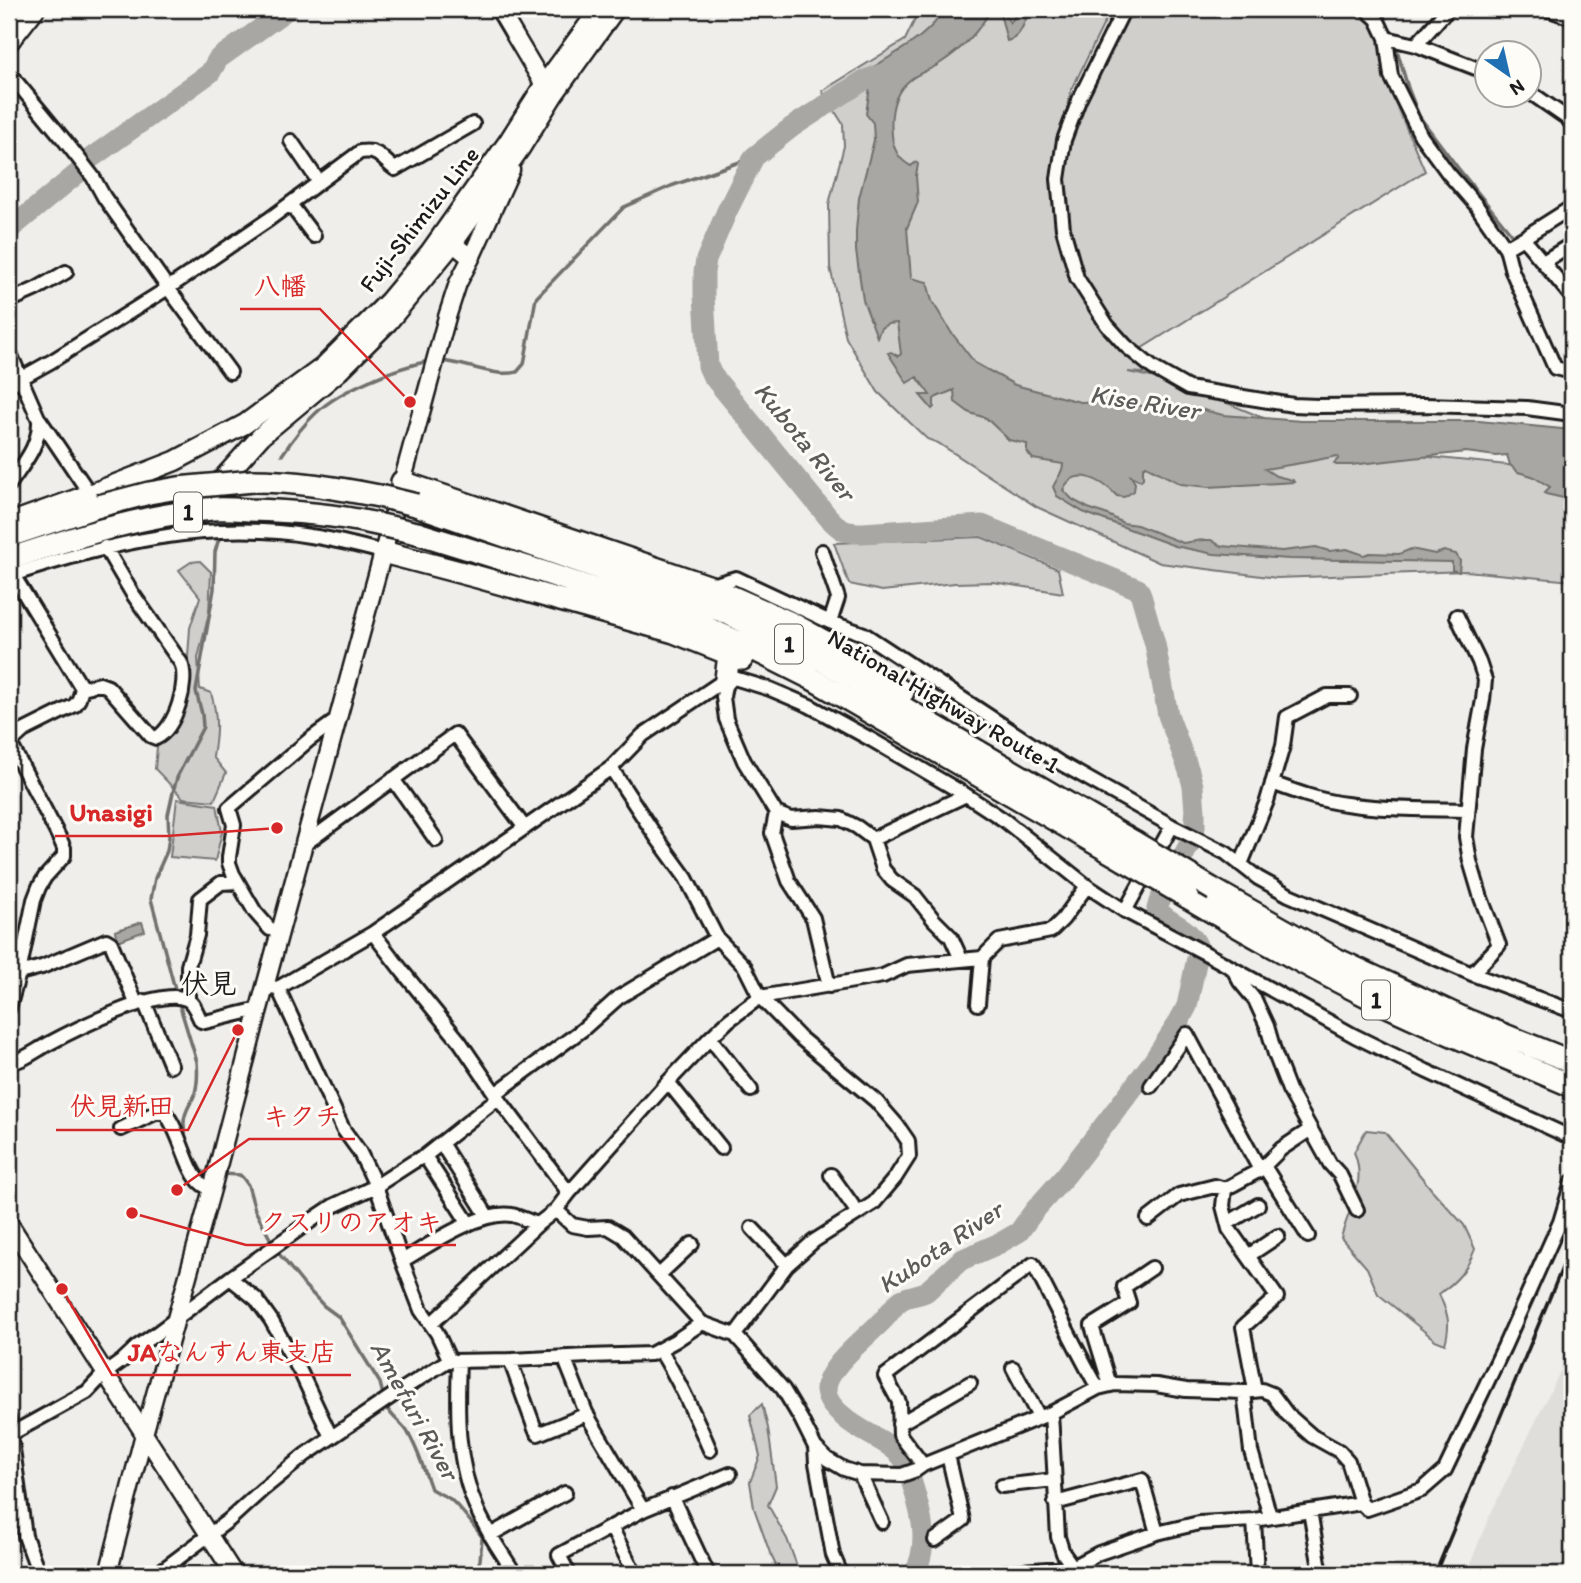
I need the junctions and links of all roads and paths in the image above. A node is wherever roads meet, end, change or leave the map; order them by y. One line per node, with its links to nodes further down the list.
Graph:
1 (35, 9): 10 (main road)
2 (499, 9): 15 (street)
3 (600, 9): 15 (main road, Fuji-Shimizu Line)
4 (615, 9): 15 (main road, Fuji-Shimizu Line)
5 (1124, 9): 39 (street)
6 (1366, 9): 11 (street)
7 (1448, 9): 12 (street)
8 (1547, 9): 9 (street)
9 (1572, 18)
10 (12, 30)
11 (1387, 38): 12 (street); 27 (street)
12 (1416, 45): 13 (street)
13 (1472, 67)
14 (9, 74): 32 (street)
15 (549, 89): 19 (main road, Fuji-Shimizu Line); 21 (main road, Fuji-Shimizu Line)
16 (1542, 101): 18 (street)
17 (473, 124): 22 (street)
18 (1572, 124)
19 (517, 128): 21 (street); 26 (main road, Fuji-Shimizu Line)
20 (292, 141): 22 (street)
21 (521, 148): 26 (main road, Fuji-Shimizu Line); 29 (street)
22 (319, 182): 23 (street)
23 (290, 204): 25 (street); 32 (street)
24 (1572, 207): 27 (street)
25 (314, 236)
26 (448, 239): 29 (street); 43 (main road, Fuji-Shimizu Line); 44 (main road, Fuji-Shimizu Line)
27 (1514, 244): 30 (street); 37 (street)
28 (1572, 244): 30 (street)
29 (471, 258): 41 (street)
30 (1543, 262): 33 (street)
31 (66, 272): 34 (street)
32 (168, 288): 36 (street); 38 (street)
33 (1572, 298)
34 (9, 301)
35 (9, 351): 38 (street)
36 (230, 372)
37 (1572, 372)
38 (15, 382): 40 (street)
39 (1572, 414)
40 (40, 419): 42 (street); 43 (street)
41 (402, 482): 49 (street); 51 (highway)
42 (9, 485)
43 (95, 500): 45 (main road, Fuji-Shimizu Line); 46 (highway, National Highway Route 1 / 1); 61 (highway, National Highway Route 1 / 1, bridge)
44 (194, 511): 50 (highway, National Highway Route 1 / 1); 58 (highway, National Highway Route 1 / 1, bridge)
45 (9, 523)
46 (9, 536)
47 (105, 547): 49 (street); 50 (street); 56 (street)
48 (822, 551): 53 (street)
49 (383, 552): 54 (highway); 59 (street)
50 (10, 570): 56 (street)
51 (708, 586): 53 (street); 61 (highway)
52 (1457, 616): 66 (street)
53 (830, 622): 68 (street)
54 (729, 653): 55 (highway); 58 (highway)
55 (726, 679): 62 (street); 65 (street); 67 (street)
56 (82, 688): 60 (street)
57 (1350, 696): 64 (street)
58 (855, 704): 73 (highway, National Highway Route 1 / 1)
59 (338, 719): 72 (street); 75 (street)
60 (10, 743): 84 (street)
61 (971, 747): 73 (highway, National Highway Route 1 / 1)
62 (611, 768): 69 (street); 80 (street)
63 (393, 779): 69 (street); 71 (street); 72 (street)
64 (1272, 783): 66 (street); 74 (street)
65 (966, 795): 70 (street); 76 (street)
66 (1467, 810): 85 (street)
67 (776, 813): 70 (street); 86 (street)
68 (1172, 826): 74 (street); 77 (street)
69 (525, 828): 79 (street)
70 (873, 839): 82 (street)
71 (436, 840)
72 (305, 844): 78 (street)
73 (1129, 851): 96 (highway, National Highway Route 1 / 1, bridge); 101 (highway, National Highway Route 1 / 1, bridge)
74 (1241, 864): 85 (street)
75 (237, 882): 78 (street); 89 (street)
76 (1087, 886): 77 (street); 81 (street)
77 (1125, 911): 83 (street)
78 (281, 931): 87 (street)
79 (373, 933): 87 (street); 103 (street)
80 (717, 938): 88 (street); 103 (street)
81 (982, 958): 82 (street); 91 (street)
82 (961, 959): 86 (street)
83 (1233, 968): 105 (street); 106 (street)
84 (19, 973): 90 (street); 92 (street)
85 (1472, 974): 94 (street)
86 (829, 986): 88 (street)
87 (272, 987): 93 (street); 113 (street)
88 (760, 997): 95 (street); 120 (street)
89 (188, 999): 90 (street); 93 (street)
90 (140, 1002): 97 (street); 98 (street)
91 (978, 1004)
92 (9, 1008)
93 (259, 1009): 114 (street)
94 (1572, 1011)
95 (710, 1038): 99 (street); 102 (street)
96 (1572, 1062)
97 (9, 1063)
98 (171, 1066)
99 (668, 1082): 108 (street); 116 (street)
100 (1152, 1086): 110 (street)
101 (1572, 1086)
102 (751, 1090)
103 (496, 1096): 107 (street); 116 (street)
104 (121, 1129): 114 (street)
105 (1311, 1129): 110 (street); 119 (street)
106 (1572, 1138)
107 (441, 1143): 109 (street); 121 (street)
108 (721, 1148)
109 (425, 1156): 113 (street); 125 (street)
110 (1262, 1168): 115 (street); 129 (street)
111 (831, 1175): 120 (street)
112 (1572, 1182): 168 (street)
113 (376, 1186): 132 (street); 136 (street)
114 (212, 1189): 137 (street)
115 (1224, 1189): 122 (street); 124 (street)
116 (569, 1193): 118 (street)
117 (1258, 1205): 124 (street)
118 (556, 1210): 126 (street); 135 (street)
119 (1357, 1210)
120 (858, 1213): 133 (street)
121 (488, 1217): 125 (street); 126 (street)
122 (1147, 1219)
123 (9, 1223): 146 (street)
124 (1228, 1223): 131 (street)
125 (469, 1224): 132 (street)
126 (538, 1224): 139 (street)
127 (752, 1228): 133 (street)
128 (1278, 1236): 131 (street)
129 (1308, 1236)
130 (692, 1244): 135 (street)
131 (1248, 1256): 149 (street)
132 (402, 1261): 139 (street)
133 (787, 1265): 140 (street)
134 (1152, 1268): 148 (street)
135 (659, 1275): 138 (street)
136 (230, 1278): 137 (street); 156 (street)
137 (177, 1317): 146 (street); 155 (street)
138 (702, 1323): 140 (street); 141 (street)
139 (431, 1324): 143 (street)
140 (735, 1335): 157 (street)
141 (660, 1350): 142 (street); 158 (street)
142 (564, 1357): 144 (street); 150 (street)
143 (454, 1360): 144 (street); 156 (street); 176 (street)
144 (510, 1360): 150 (street)
145 (1013, 1368): 151 (street)
146 (104, 1374): 154 (street); 155 (street)
147 (970, 1383): 153 (street)
148 (1104, 1387): 149 (street); 151 (street); 153 (street)
149 (1249, 1391): 168 (street); 171 (street)
150 (587, 1415): 169 (street)
151 (1045, 1415): 159 (street); 163 (street)
152 (9, 1420): 154 (street)
153 (900, 1424): 160 (street)
154 (11, 1434): 182 (street)
155 (144, 1434): 177 (street); 183 (street)
156 (331, 1437): 177 (street)
157 (815, 1447): 162 (street); 191 (street)
158 (710, 1450)
159 (948, 1455): 160 (street); 178 (street)
160 (919, 1467): 162 (street)
161 (730, 1474): 166 (street)
162 (860, 1474): 173 (street)
163 (1054, 1480): 164 (street); 167 (street)
164 (1002, 1486)
165 (565, 1493): 176 (street)
166 (672, 1497): 169 (street); 190 (street)
167 (1055, 1503): 175 (street); 180 (street)
168 (1361, 1503): 170 (street)
169 (643, 1510): 174 (street)
170 (1310, 1511): 171 (street); 193 (street)
171 (1269, 1517): 172 (street)
172 (1254, 1520): 175 (street); 192 (street)
173 (882, 1522)
174 (611, 1527): 188 (street); 189 (street)
175 (1157, 1533): 180 (street)
176 (490, 1535): 187 (street)
177 (209, 1536): 179 (street); 186 (street)
178 (935, 1540)
179 (172, 1563): 184 (street); 185 (street)
180 (1075, 1570): 181 (street)
181 (997, 1573)
182 (39, 1574)
183 (108, 1574)
184 (157, 1574)
185 (181, 1574)
186 (234, 1574)
187 (515, 1574)
188 (569, 1574)
189 (635, 1574)
190 (708, 1574)
191 (841, 1574)
192 (1257, 1574)
193 (1321, 1574)

